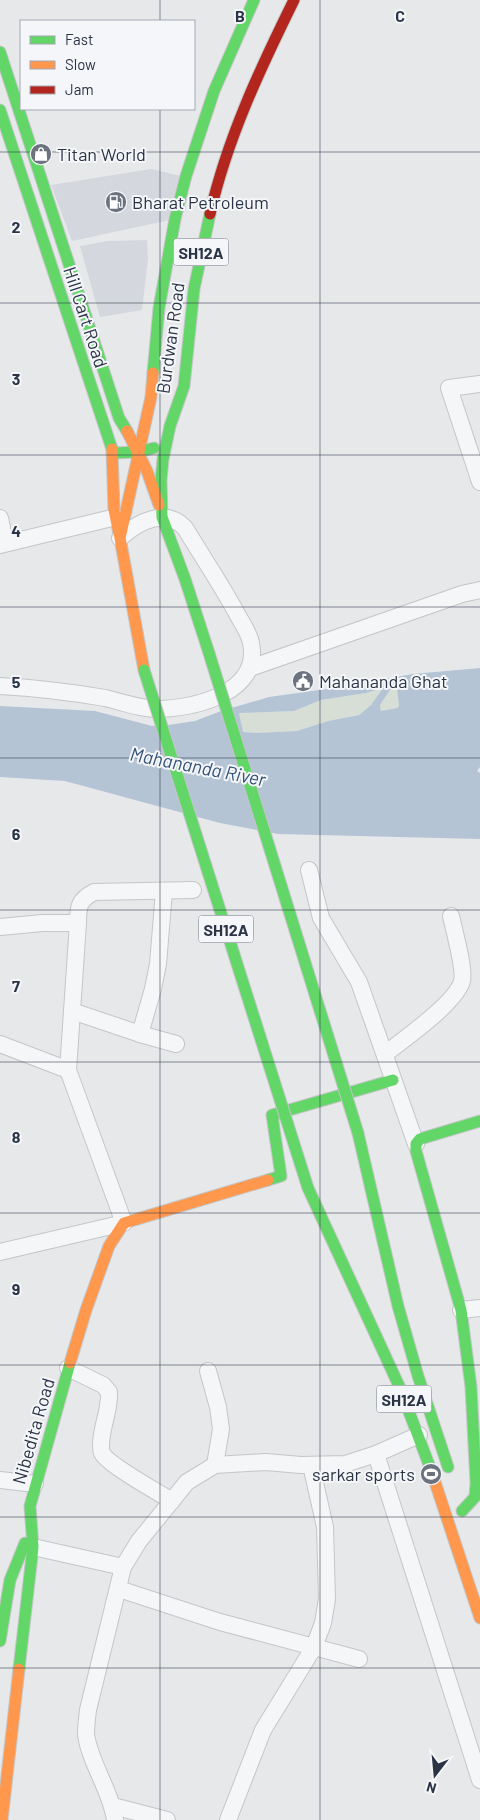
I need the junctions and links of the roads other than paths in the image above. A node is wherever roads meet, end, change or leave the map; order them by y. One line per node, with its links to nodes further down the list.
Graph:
1 (254, 0): 7 (main road, Burdwan Road / SH12A)
2 (294, 0): 6 (main road, Burdwan Road / SH12A)
3 (0, 52): 7 (main road, Hill Cart Road)
4 (0, 110): 8 (main road, Hill Cart Road)
5 (480, 384): 9 (street)
6 (166, 442): 7 (main road); 11 (main road, Burdwan Road / SH12A)
7 (138, 452): 8 (main road); 11 (main road, Hill Cart Road); 13 (main road, Hill Cart Road / SH12A)
8 (113, 453): 10 (main road, Hill Cart Road)
9 (480, 482)
10 (116, 517): 13 (main road, Hill Cart Road); 14 (street)
11 (162, 517): 13 (street); 16 (street); 45 (main road, Hill Cart Road / SH12A, bridge)
12 (0, 518): 14 (street)
13 (120, 538): 41 (main road, Hill Cart Road / SH12A, bridge)
14 (3, 544)
15 (480, 590): 16 (street)
16 (250, 668): 17 (street)
17 (0, 686)
18 (309, 870): 28 (street)
19 (193, 890): 20 (street)
20 (164, 891): 22 (street); 25 (street)
21 (452, 916): 28 (street)
22 (78, 923): 23 (street); 24 (street)
23 (0, 927)
24 (72, 1011): 25 (street); 29 (street)
25 (140, 1034): 27 (street)
26 (0, 1044): 29 (street)
27 (176, 1044)
28 (385, 1054): 30 (street)
29 (68, 1070): 33 (street)
30 (393, 1080): 32 (street); 33 (main road)
31 (480, 1121): 32 (main road)
32 (416, 1144): 36 (main road)
33 (124, 1223): 34 (street); 37 (main road, Nibedita Road)
34 (0, 1252)
35 (480, 1308): 36 (street)
36 (461, 1310): 39 (main road)
37 (68, 1368): 47 (main road, Nibedita Road); 48 (street)
38 (208, 1371): 43 (street)
39 (471, 1387): 40 (street); 49 (main road)
40 (480, 1412)
41 (419, 1435): 42 (street); 56 (main road, SH12A)
42 (376, 1454): 44 (street); 61 (street)
43 (215, 1465): 44 (street); 48 (street)
44 (312, 1465): 58 (street)
45 (450, 1474)
46 (0, 1480): 47 (street)
47 (35, 1484): 50 (main road, Nibedita Road)
48 (172, 1501): 52 (street)
49 (461, 1511)
50 (31, 1530): 51 (main road, Nibedita Road); 53 (main road)
51 (33, 1547): 52 (street); 54 (main road, Nibedita Road)
52 (123, 1567): 55 (street)
53 (5, 1579): 54 (street); 57 (main road)
54 (28, 1586): 60 (main road, Nibedita Road)
55 (119, 1589): 58 (street); 62 (street)
56 (480, 1618)
57 (0, 1641)
58 (314, 1647): 59 (street); 65 (street)
59 (359, 1659)
60 (8, 1710): 63 (main road, Nibedita Road)
61 (480, 1780)
62 (114, 1813): 64 (street)
63 (2, 1820)
64 (167, 1820)
65 (228, 1820)

